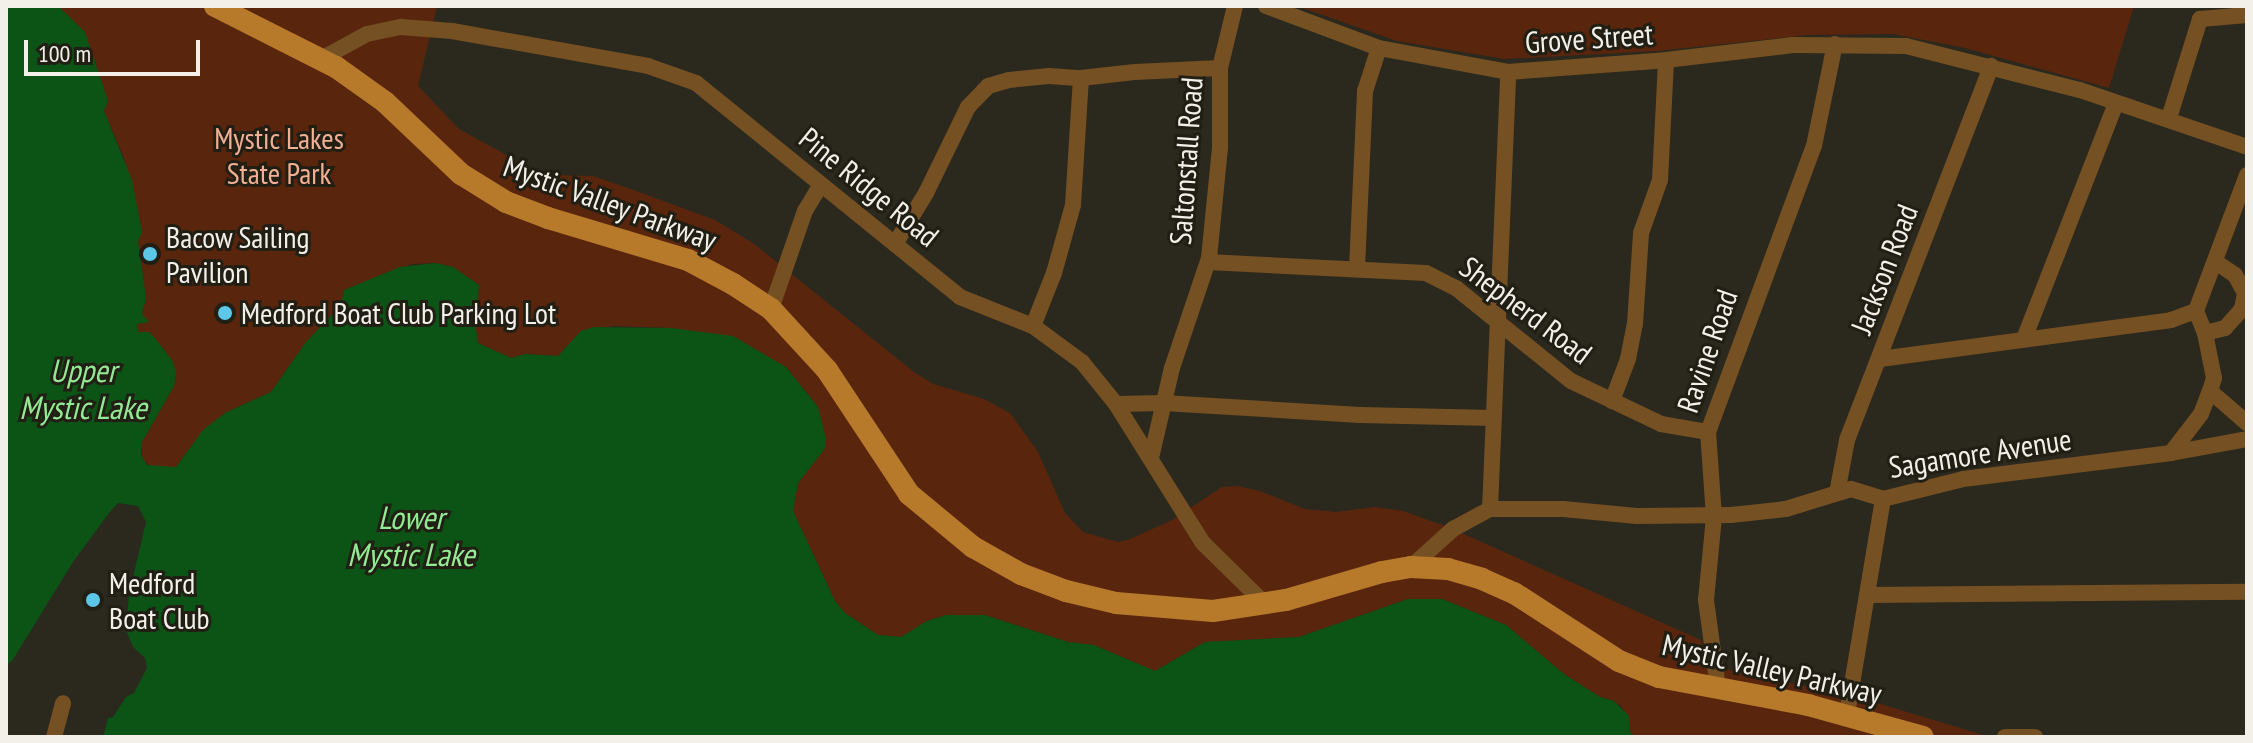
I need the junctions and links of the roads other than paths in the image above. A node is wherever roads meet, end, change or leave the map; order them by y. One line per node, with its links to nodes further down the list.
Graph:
1 (215, 6): 7 (main road, Mystic Valley Parkway)
2 (1235, 6): 10 (street, Saltonstall Road)
3 (1266, 6): 6 (street, Grove Street)
4 (2247, 15): 14 (street)
5 (1835, 44): 8 (street, Grove Street); 9 (street, Grove Street); 37 (street, Ravine Road)
6 (1379, 48): 11 (street, Grove Street); 23 (street)
7 (323, 58): 19 (street, Pine Ridge Road); 24 (main road, Mystic Valley Parkway)
8 (1666, 60): 11 (street, Grove Street); 32 (street)
9 (1991, 66): 13 (street, Grove Street); 30 (street, Jackson Road)
10 (1220, 68): 12 (street); 21 (street, Saltonstall Road)
11 (1508, 72): 26 (street)
12 (1081, 78): 20 (street); 27 (street)
13 (2116, 103): 14 (street, Grove Street); 29 (street)
14 (2169, 118): 16 (street, Grove Street)
15 (2247, 138): 16 (street)
16 (2229, 140): 17 (street, Grove Street)
17 (2247, 147)
18 (2247, 175): 22 (street)
19 (821, 184): 20 (street, Pine Ridge Road); 24 (street)
20 (895, 244): 27 (street, Pine Ridge Road)
21 (1208, 262): 23 (street, Shepherd Road); 33 (street, Saltonstall Road)
22 (2216, 262): 25 (street); 28 (street)
23 (1357, 268): 26 (street, Shepherd Road)
24 (771, 309): 48 (main road, Mystic Valley Parkway)
25 (2196, 311): 28 (street); 29 (street)
26 (1498, 321): 32 (street, Shepherd Road); 35 (street)
27 (1033, 326): 34 (street, Pine Ridge Road)
28 (2205, 333): 31 (street)
29 (2024, 339): 30 (street)
30 (1880, 359): 41 (street, Jackson Road)
31 (2210, 391): 36 (street); 39 (street)
32 (1612, 401): 37 (street, Shepherd Road)
33 (1164, 403): 34 (street); 35 (street); 40 (street, Saltonstall Road)
34 (1116, 404): 40 (street, Pine Ridge Road)
35 (1493, 418): 43 (street)
36 (2247, 423)
37 (1708, 432): 44 (street, Ravine Road)
38 (2247, 439): 39 (street, Sagamore Avenue)
39 (2171, 453): 42 (street, Sagamore Avenue)
40 (1151, 458): 48 (street, Pine Ridge Road)
41 (1837, 493): 42 (street, Sagamore Avenue); 44 (street, Sagamore Avenue)
42 (1883, 499): 47 (street)
43 (1490, 509): 44 (street, Sagamore Avenue); 45 (street, Sagamore Avenue)
44 (1714, 517): 49 (street, Ravine Road)
45 (1411, 567): 48 (main road, Mystic Valley Parkway); 49 (main road, Mystic Valley Parkway)
46 (2247, 592): 47 (street)
47 (1867, 595): 51 (street)
48 (1265, 604)
49 (1718, 688): 51 (main road, Mystic Valley Parkway)
50 (63, 703): 52 (street)
51 (1847, 714): 53 (main road, Mystic Valley Parkway)
52 (54, 737)
53 (1923, 737)
54 (2005, 737): 55 (street)
55 (2035, 737)

